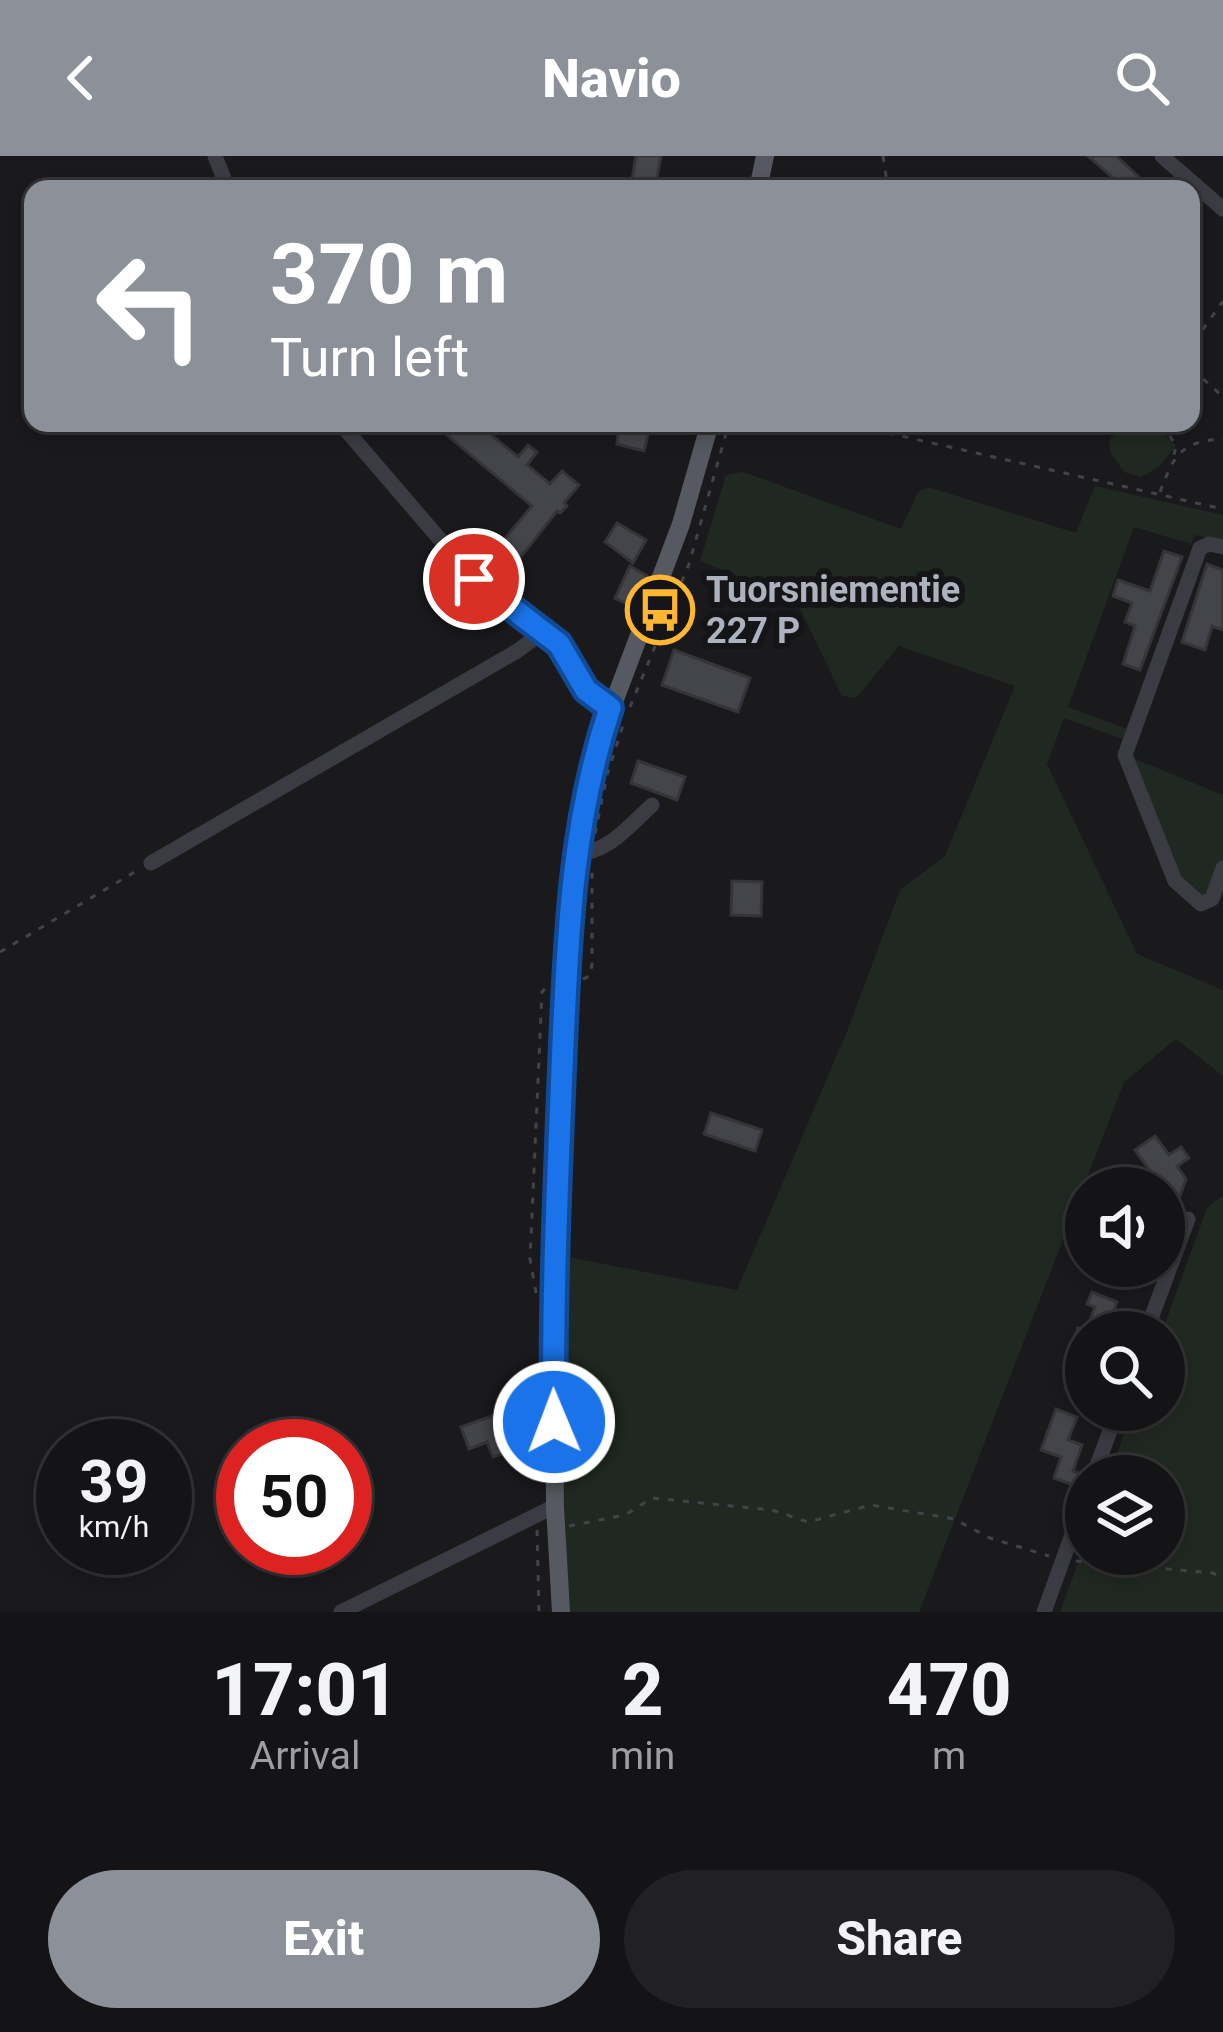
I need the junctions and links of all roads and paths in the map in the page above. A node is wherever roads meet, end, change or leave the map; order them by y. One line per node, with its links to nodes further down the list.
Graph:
1 (1162, 156): 2 (street)
2 (1190, 180)
3 (1200, 189): 4 (street)
4 (1223, 209)
5 (1223, 302): 6 (path)
6 (1200, 332)
7 (1200, 376): 8 (path)
8 (1223, 397)
9 (348, 432): 19 (street)
10 (707, 432): 20 (main road)
11 (727, 432): 22 (path)
12 (884, 432): 16 (path)
13 (1167, 432): 15 (path)
14 (1223, 439): 15 (path)
15 (1173, 460): 16 (path)
16 (1160, 494): 17 (path)
17 (1223, 509)
18 (1223, 547): 24 (street)
19 (542, 633): 20 (street); 23 (street)
20 (610, 708): 22 (main road)
21 (652, 805): 22 (street)
22 (584, 854): 26 (main road); 26 (path)
23 (151, 863): 25 (path)
24 (1223, 868)
25 (0, 952)
26 (565, 981): 28 (path); 30 (main road)
27 (1187, 1219): 29 (street)
28 (536, 1292)
29 (1154, 1311)
30 (548, 1510): 32 (path); 34 (street); 35 (path); 36 (main road)
31 (1065, 1554): 32 (street)
32 (1063, 1560): 33 (path); 37 (street)
33 (1223, 1578)
34 (341, 1612)
35 (539, 1612)
36 (561, 1612)
37 (1044, 1612)

